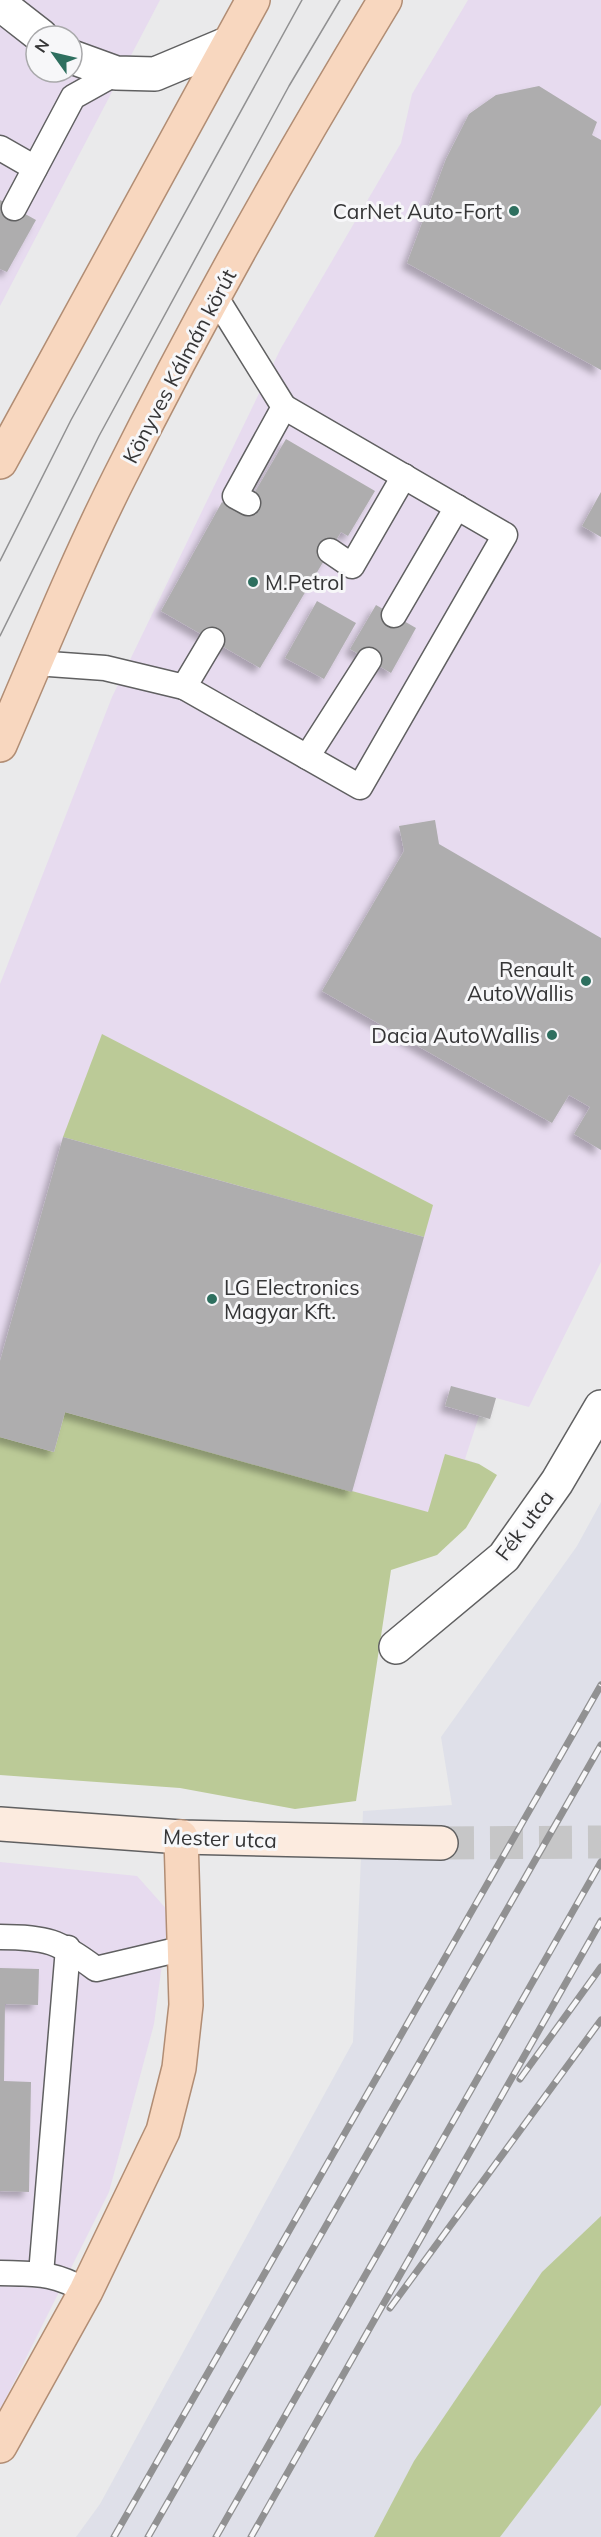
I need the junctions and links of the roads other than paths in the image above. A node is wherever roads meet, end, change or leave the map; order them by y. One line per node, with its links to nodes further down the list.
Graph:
1 (253, 0): 5 (main road)
2 (384, 0): 11 (main road, Könyves Kálmán körút)
3 (0, 4): 4 (street)
4 (26, 24)
5 (229, 43): 7 (street); 13 (main road)
6 (84, 61): 7 (street)
7 (117, 73): 9 (lane)
8 (0, 148): 9 (lane)
9 (35, 168): 10 (lane)
10 (14, 208)
11 (215, 296): 12 (lane); 21 (main road, Könyves Kálmán körút)
12 (284, 407): 14 (lane); 15 (lane)
13 (0, 462)
14 (404, 476): 16 (lane); 17 (lane)
15 (248, 503)
16 (457, 507): 18 (lane); 24 (lane)
17 (330, 551)
18 (394, 615)
19 (212, 640): 22 (lane)
20 (369, 660): 24 (lane)
21 (35, 663): 22 (lane); 23 (main road, Könyves Kálmán körút)
22 (184, 687): 24 (lane)
23 (0, 745)
24 (307, 757)
25 (601, 1407): 26 (street, Fék utca)
26 (396, 1647)
27 (0, 1824): 28 (street, Mester utca)
28 (182, 1837): 29 (street, Mester utca); 32 (main road)
29 (441, 1843)
30 (0, 1937): 31 (lane)
31 (68, 1948): 32 (lane); 34 (lane)
32 (185, 1948): 35 (main road)
33 (0, 2273): 34 (lane)
34 (41, 2274): 35 (lane)
35 (86, 2291): 36 (main road)
36 (0, 2446)

